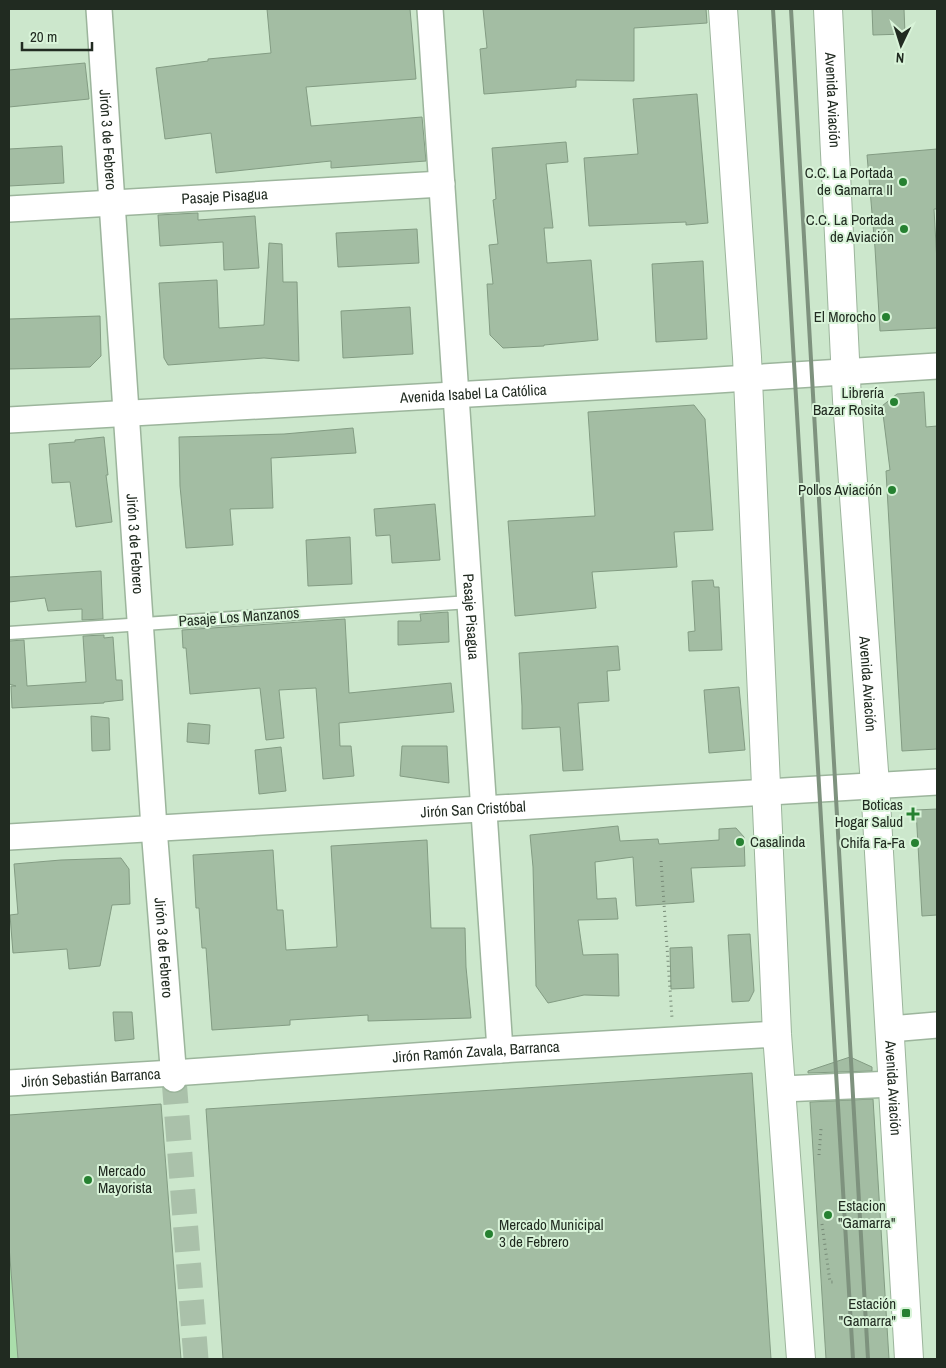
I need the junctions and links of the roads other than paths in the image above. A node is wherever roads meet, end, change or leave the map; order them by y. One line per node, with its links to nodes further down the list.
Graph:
1 (99, 9): 6 (street, Jirón 3 de Febrero)
2 (430, 9): 5 (street, Pasaje Pisagua)
3 (723, 9): 10 (main road)
4 (828, 9): 9 (main road, Avenida Aviación)
5 (442, 184): 6 (street, Pasaje Pisagua); 11 (street, Pasaje Pisagua)
6 (112, 203): 7 (street, Pasaje Pisagua); 12 (street, Jirón 3 de Febrero)
7 (9, 209)
8 (937, 366): 9 (street, Avenida Isabel La Católica)
9 (846, 371): 10 (street, Avenida Isabel La Católica); 18 (main road, Avenida Aviación)
10 (748, 378): 11 (street, Avenida Isabel La Católica); 19 (main road)
11 (456, 394): 12 (street, Avenida Isabel La Católica); 14 (street, Pasaje Pisagua)
12 (126, 414): 13 (street, Avenida Isabel La Católica); 15 (street, Jirón 3 de Febrero)
13 (9, 420)
14 (470, 602): 15 (lane, Pasaje Los Manzanos); 20 (street, Pasaje Pisagua)
15 (140, 624): 16 (lane, Pasaje Los Manzanos); 21 (street, Jirón 3 de Febrero)
16 (9, 633)
17 (937, 782): 18 (street, Jirón San Cristóbal)
18 (875, 786): 19 (street, Jirón San Cristóbal); 24 (main road, Avenida Aviación)
19 (767, 792): 20 (street, Jirón San Cristóbal); 25 (main road)
20 (484, 809): 21 (street, Jirón San Cristóbal); 26 (street, Pasaje Pisagua)
21 (154, 828): 22 (street, Jirón San Cristóbal); 27 (street, Jirón 3 de Febrero)
22 (9, 837)
23 (937, 1025): 24 (street)
24 (890, 1029): 29 (main road, Avenida Aviación)
25 (778, 1034): 26 (street, Jirón Ramón Zavala, Barranca); 30 (main road)
26 (500, 1050): 27 (street, Jirón Ramón Zavala, Barranca)
27 (174, 1076): 28 (street, Jirón Sebastián Barranca)
28 (9, 1083)
29 (893, 1084): 30 (street); 32 (main road, Avenida Aviación)
30 (782, 1089): 31 (main road)
31 (801, 1359)
32 (909, 1359)

